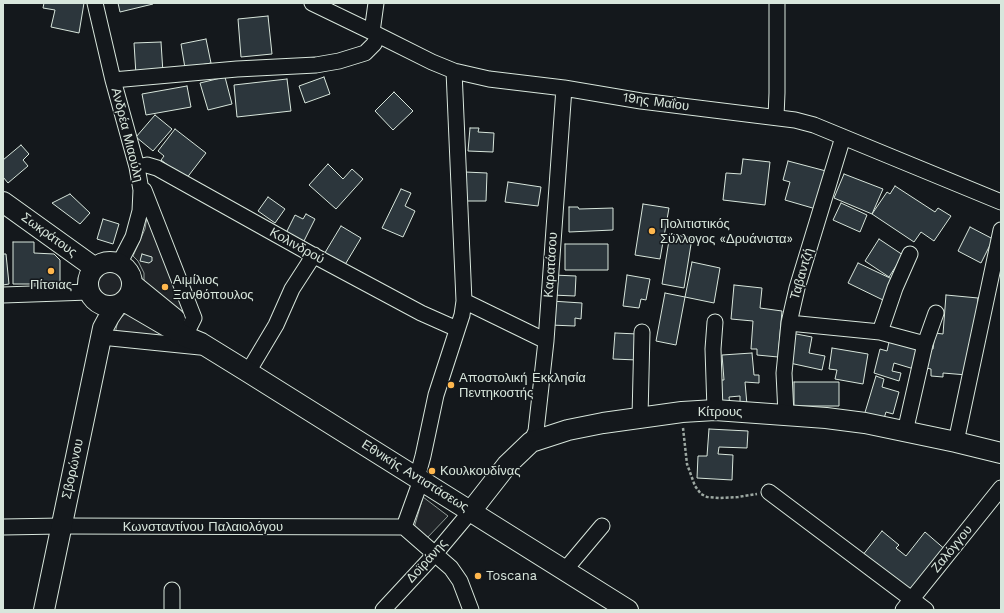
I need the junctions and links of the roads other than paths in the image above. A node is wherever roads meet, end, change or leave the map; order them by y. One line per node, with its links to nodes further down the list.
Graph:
1 (95, 3): 7 (street, Ανδρέα Μιαούλη)
2 (312, 3): 5 (street, 19ης Μαΐου)
3 (376, 3): 5 (street)
4 (777, 3): 9 (street)
5 (375, 33): 6 (street, 19ης Μαΐου); 7 (street)
6 (454, 71): 8 (street, 19ης Μαΐου); 22 (street)
7 (113, 80): 11 (street, Ανδρέα Μιαούλη)
8 (564, 88): 9 (street, 19ης Μαΐου); 31 (street, Καρατάσου)
9 (776, 117): 10 (street, 19ης Μαΐου)
10 (843, 137): 13 (street, 19ης Μαΐου); 25 (street, Ταβαντζή)
11 (138, 173): 16 (street, Κολινδρού); 17 (street, Ανδρέα Μιαούλη); 30 (street)
12 (3, 202): 18 (main road, Σωκράτους)
13 (1001, 202)
14 (1001, 230): 39 (street)
15 (910, 254): 29 (street)
16 (314, 255): 26 (street, Κολινδρού); 33 (street)
17 (119, 264): 18 (main road); 20 (main road)
18 (95, 268): 21 (main road)
19 (3, 295): 21 (street)
20 (124, 296): 21 (main road); 27 (main road); 30 (main road, Εθνικής Αντιστάσεως)
21 (93, 297): 27 (main road)
22 (464, 301): 26 (street); 31 (street)
23 (936, 312): 32 (street)
24 (715, 322): 34 (street)
25 (788, 323): 29 (street); 35 (street, Ταβαντζή)
26 (457, 329): 41 (street)
27 (102, 332): 30 (street); 45 (main road, Σβορώνου)
28 (642, 332): 36 (street)
29 (880, 332): 32 (street)
30 (200, 340): 33 (main road, Εθνικής Αντιστάσεως)
31 (546, 341): 38 (street, Καρατάσου)
32 (925, 344): 37 (street)
33 (248, 372): 41 (main road, Εθνικής Αντιστάσεως)
34 (715, 410): 35 (main road, Κίτρους); 36 (main road, Κίτρους)
35 (786, 414): 37 (main road, Κίτρους)
36 (640, 417): 38 (main road, Κίτρους)
37 (905, 432): 39 (main road, Κίτρους)
38 (531, 442): 44 (main road, Κίτρους)
39 (956, 442): 40 (main road, Κίτρους)
40 (1001, 453)
41 (419, 479): 44 (main road, Εθνικής Αντιστάσεως); 46 (street)
42 (1001, 488): 52 (street, Ζαλόγγου)
43 (769, 492): 52 (street)
44 (471, 511): 49 (street, Δοϊράνης); 50 (main road, Εθνικής Αντιστάσεως)
45 (61, 526): 46 (street, Κωνσταντίνου Παλαιολόγου); 48 (street, Κωνσταντίνου Παλαιολόγου); 53 (main road, Σβορώνου)
46 (404, 526): 49 (street)
47 (602, 526): 50 (street)
48 (3, 527)
49 (434, 554): 55 (street, Δοϊράνης); 56 (street)
50 (565, 570): 57 (main road, Εθνικής Αντιστάσεως)
51 (172, 590): 54 (street)
52 (908, 605): 58 (street)
53 (44, 610)
54 (172, 610)
55 (383, 610)
56 (471, 610)
57 (628, 610)
58 (926, 610)

